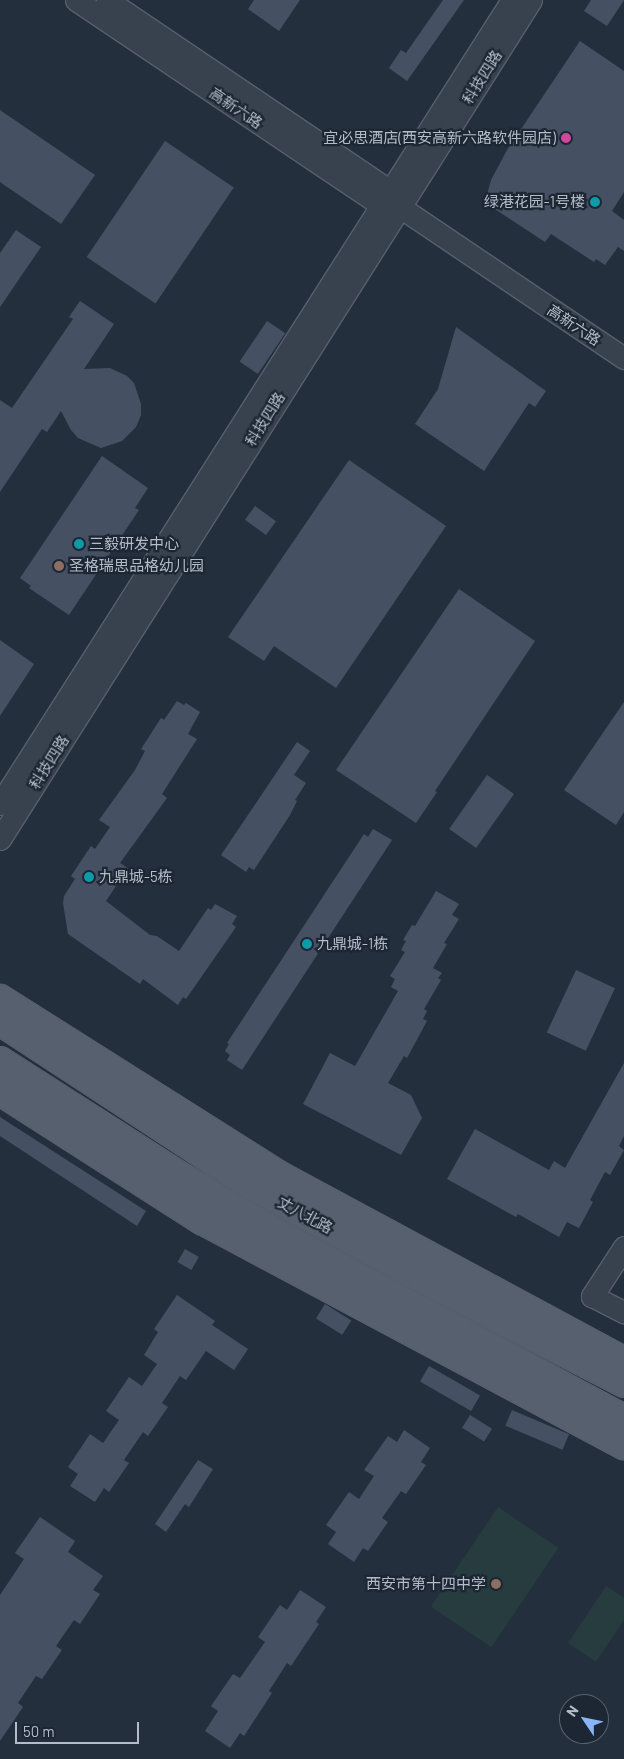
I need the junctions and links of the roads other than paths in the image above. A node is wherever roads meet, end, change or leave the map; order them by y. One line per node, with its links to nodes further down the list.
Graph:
1 (76, 0): 5 (street, 高新六路)
2 (107, 0): 5 (street, 高新六路)
3 (512, 0): 5 (street, 科技四路)
4 (530, 0): 5 (street, 科技四路)
5 (390, 201): 6 (street, 高新六路); 7 (street, 科技四路); 8 (street, 科技四路)
6 (624, 358)
7 (0, 804)
8 (0, 839)
9 (0, 999): 15 (main road)
10 (0, 1021): 16 (main road, 丈八北路)
11 (0, 1061): 17 (main road, 丈八北路)
12 (0, 1091): 18 (main road)
13 (624, 1247): 14 (street)
14 (624, 1312)
15 (624, 1361)
16 (624, 1384)
17 (624, 1419)
18 (624, 1445)

